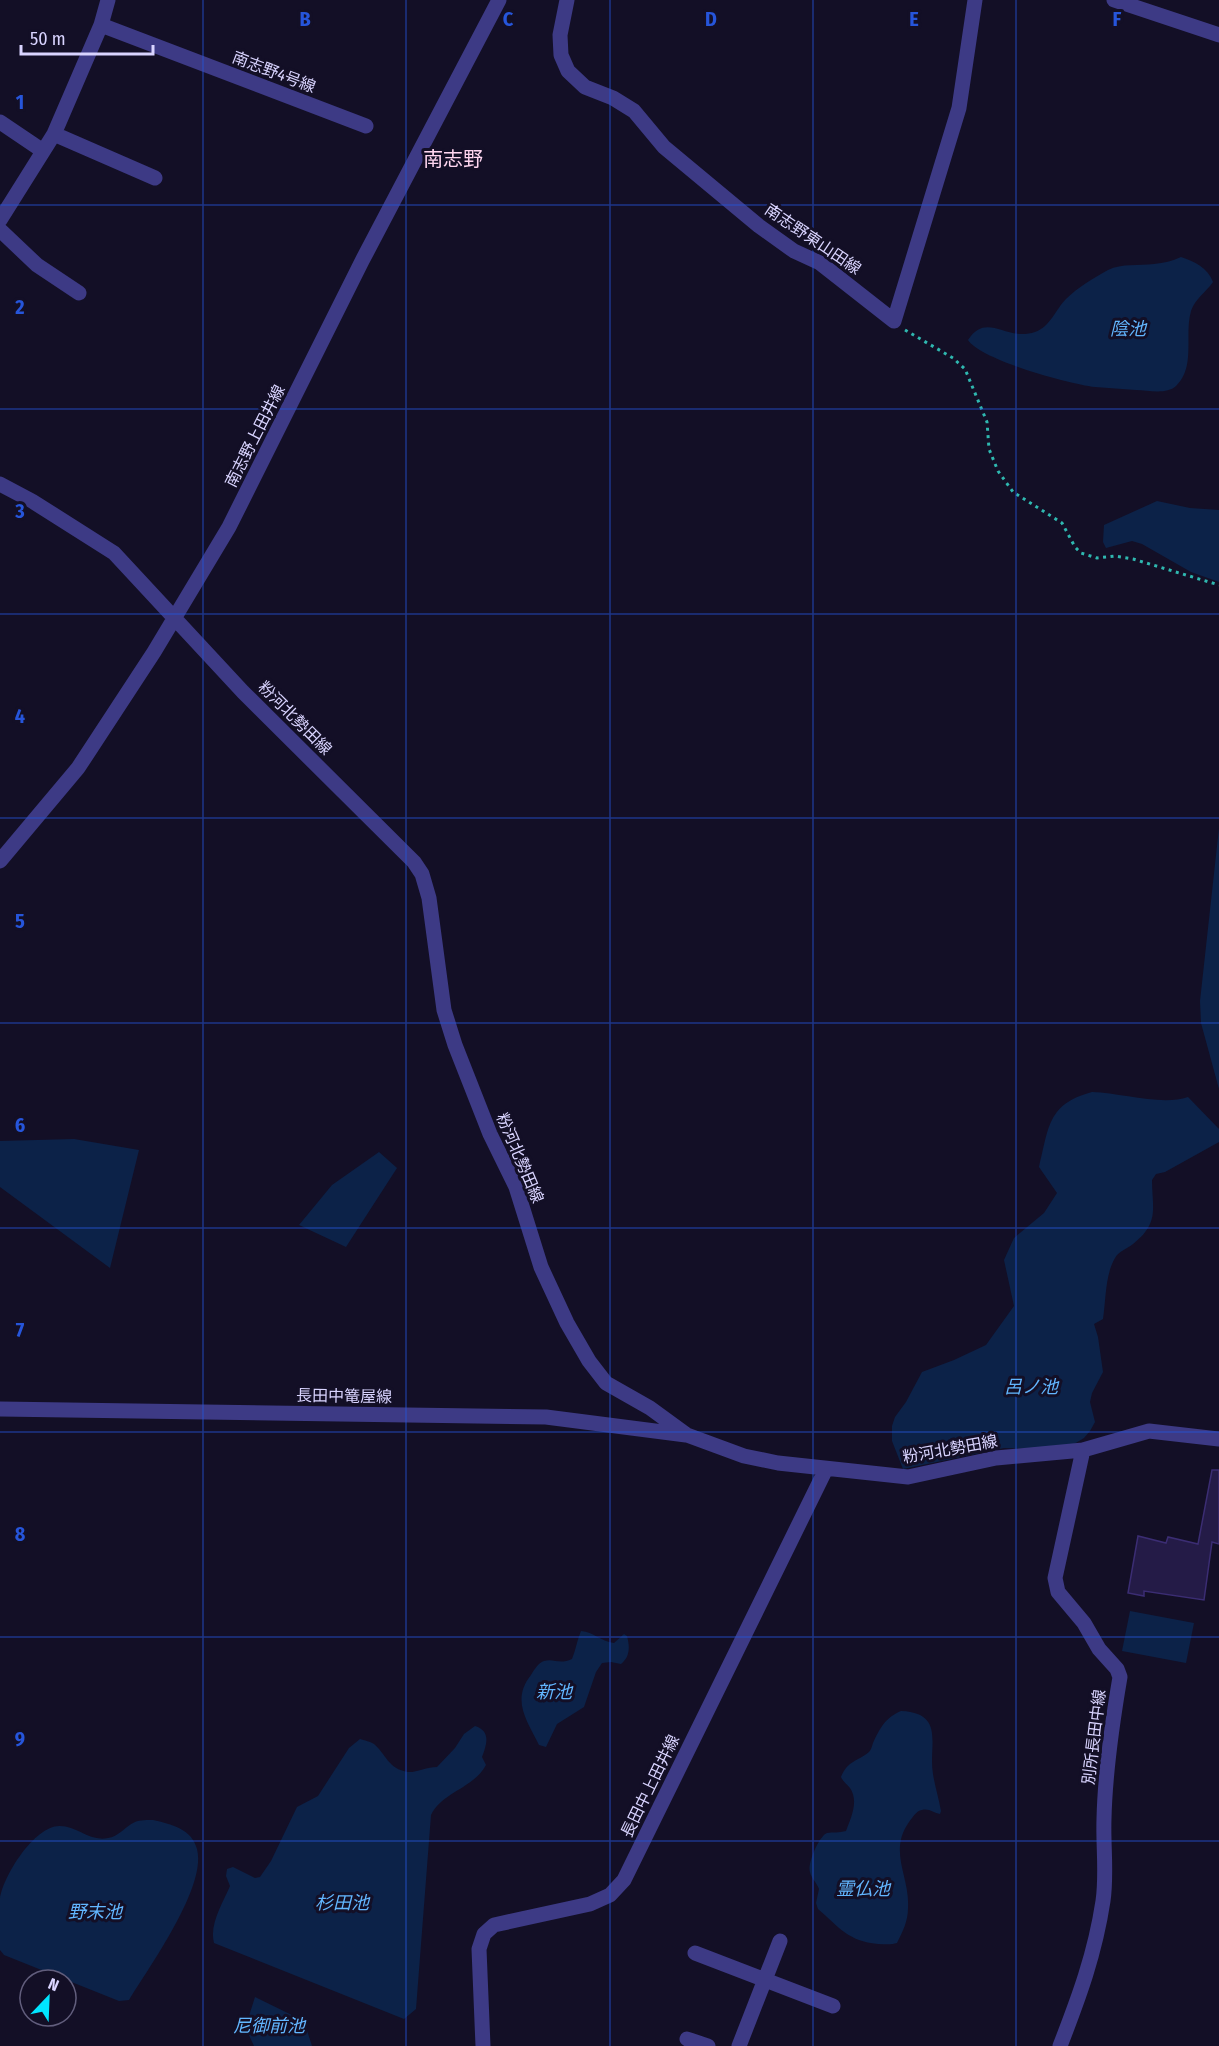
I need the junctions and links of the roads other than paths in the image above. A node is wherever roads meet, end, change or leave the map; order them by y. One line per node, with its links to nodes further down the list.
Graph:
1 (108, 0): 6 (street)
2 (499, 0): 17 (street, 南志野上田井線)
3 (567, 0): 4 (street, 南志野東山田線)
4 (975, 0)
5 (1114, 0): 7 (street)
6 (101, 25): 9 (street, 南志野4号線); 10 (street)
7 (1219, 35)
8 (0, 122): 11 (street)
9 (366, 126)
10 (54, 134): 11 (street); 12 (street)
11 (43, 151): 13 (street)
12 (155, 178)
13 (0, 220)
14 (0, 230): 15 (street)
15 (79, 292)
16 (0, 484): 17 (street, 粉河北勢田線)
17 (175, 618): 18 (street, 南志野上田井線); 20 (street, 粉河北勢田線)
18 (0, 861)
19 (0, 1409): 20 (street, 長田中篭屋線)
20 (687, 1435): 23 (street, 粉河北勢田線)
21 (1219, 1439): 22 (street, 粉河北勢田線)
22 (1083, 1450): 23 (street, 粉河北勢田線); 32 (street, 別所長田中線)
23 (826, 1469): 29 (street, 長田中上田井線)
24 (780, 1941): 26 (street)
25 (695, 1953): 26 (street)
26 (765, 1980): 27 (street); 31 (street)
27 (833, 2006)
28 (687, 2038): 30 (street)
29 (483, 2046)
30 (708, 2046)
31 (739, 2046)
32 (1060, 2046)

